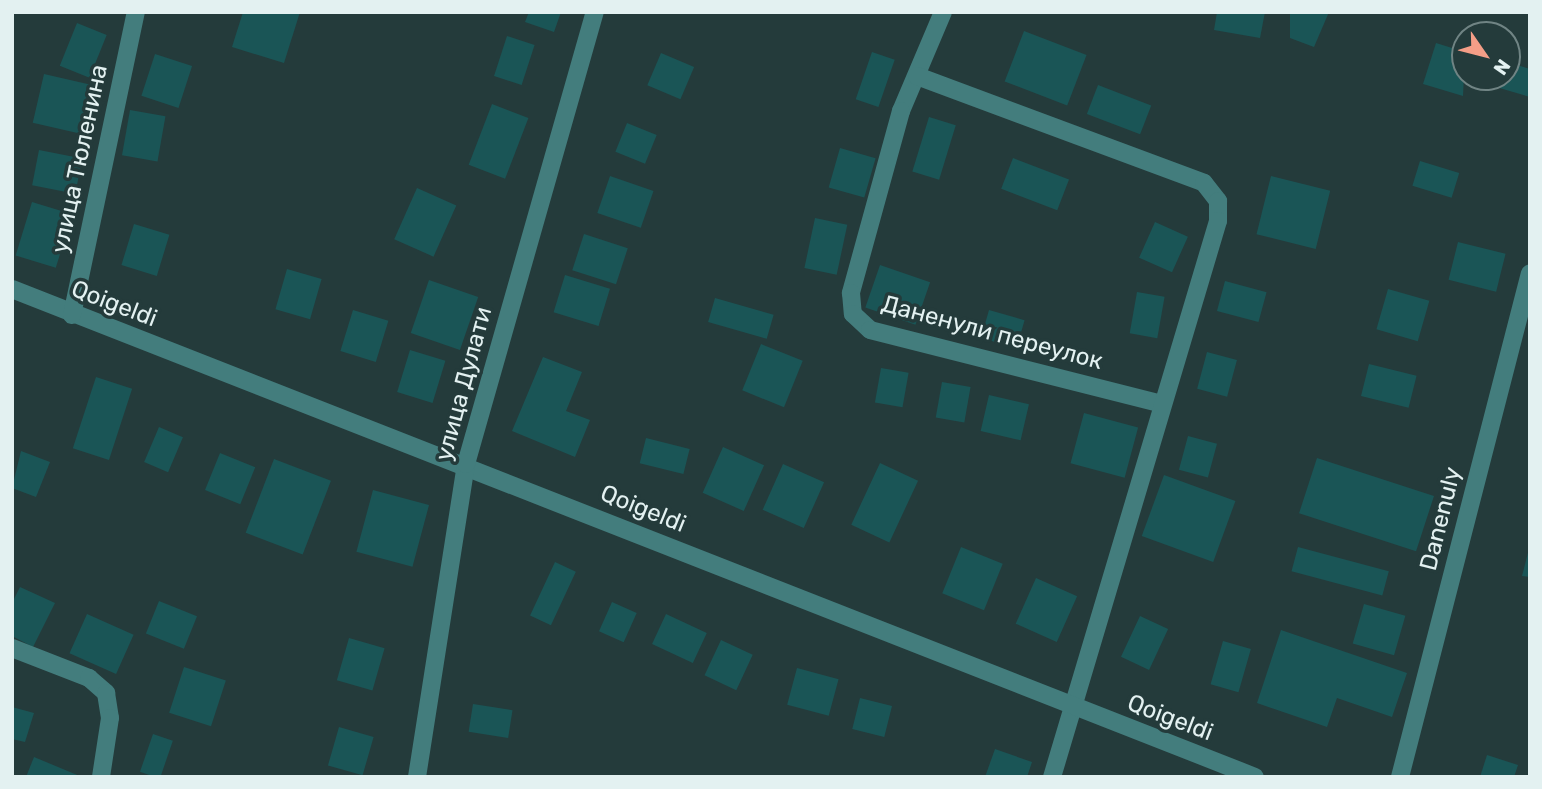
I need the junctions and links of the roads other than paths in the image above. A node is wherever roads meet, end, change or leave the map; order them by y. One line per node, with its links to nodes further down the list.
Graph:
1 (136, 12): 7 (street, улица Тюленина)
2 (595, 12): 9 (street, улица Дулати)
3 (943, 12): 4 (street, Даненули переулок)
4 (917, 76): 8 (street); 8 (street, Даненули переулок)
5 (1530, 273): 16 (street, Danenuly)
6 (12, 289): 7 (street, Qoigeldi)
7 (72, 315): 9 (street, Qoigeldi)
8 (1159, 403): 11 (street)
9 (466, 464): 11 (street, Qoigeldi); 13 (street, улица Дулати)
10 (12, 648): 12 (street)
11 (1075, 708): 14 (street); 15 (street, Qoigeldi)
12 (101, 777)
13 (416, 777)
14 (1052, 777)
15 (1255, 777)
16 (1400, 777)

